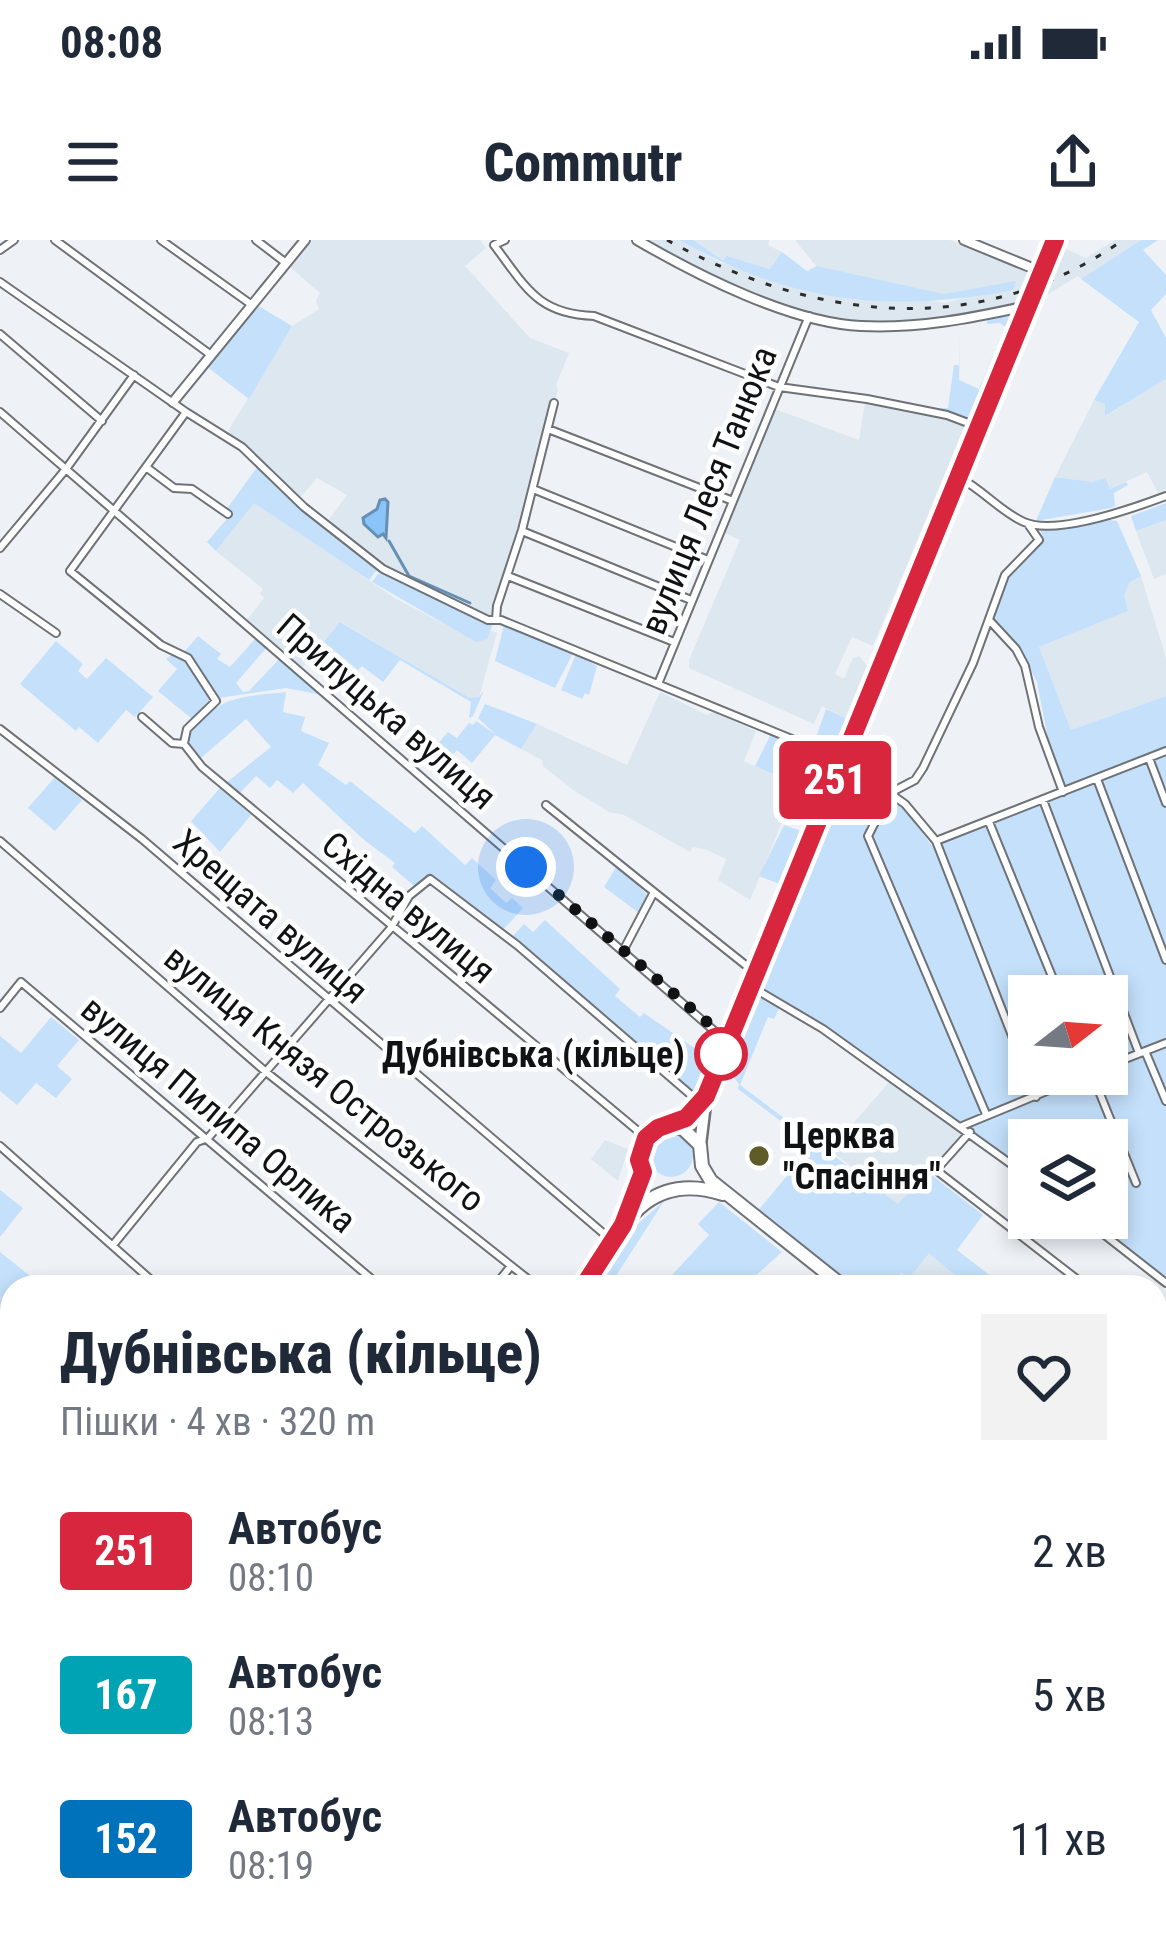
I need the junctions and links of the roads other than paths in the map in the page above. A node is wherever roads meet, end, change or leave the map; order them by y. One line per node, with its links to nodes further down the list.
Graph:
1 (14, 240): 10 (street)
2 (55, 240): 18 (street)
3 (161, 240): 14 (street)
4 (256, 240): 11 (street)
5 (305, 240): 11 (street)
6 (506, 240): 20 (street)
7 (637, 240): 16 (street)
8 (964, 240): 12 (street)
9 (1055, 240): 12 (main road)
10 (0, 250)
11 (286, 263): 14 (street)
12 (1042, 272): 15 (main road)
13 (0, 282): 19 (street)
14 (251, 305): 18 (street)
15 (1028, 305): 16 (street); 26 (main road)
16 (809, 316): 20 (street, вулиця Леся Танюка)
17 (0, 334): 25 (street)
18 (211, 355): 21 (street)
19 (134, 375): 21 (street); 25 (street)
20 (779, 387): 26 (street); 33 (street, вулиця Леся Танюка)
21 (173, 402): 24 (street)
22 (554, 403): 27 (street)
23 (0, 412): 29 (street, Прилуцька вулиця)
24 (186, 412): 28 (street); 43 (street)
25 (102, 421): 29 (street)
26 (980, 427): 30 (main road)
27 (548, 429): 31 (street); 33 (street)
28 (146, 467): 34 (street); 35 (street)
29 (66, 470): 34 (street, Прилуцька вулиця); 38 (street)
30 (958, 476): 36 (street); 53 (main road)
31 (533, 489): 37 (street); 39 (street)
32 (1166, 496): 36 (street)
33 (733, 501): 39 (street, вулиця Леся Танюка)
34 (113, 509): 50 (street); 65 (street, Прилуцька вулиця)
35 (228, 514)
36 (1028, 524): 44 (street)
37 (522, 530): 40 (street); 42 (street)
38 (0, 548)
39 (708, 560): 42 (street, вулиця Леся Танюка)
40 (508, 576): 43 (street); 46 (street)
41 (0, 595): 45 (street)
42 (691, 600): 46 (street, вулиця Леся Танюка)
43 (496, 620): 47 (street)
44 (990, 621): 55 (street); 56 (street)
45 (56, 633)
46 (674, 642): 47 (street, вулиця Леся Танюка)
47 (658, 684): 53 (street)
48 (142, 717): 50 (street, Східна вулиця)
49 (0, 729): 70 (street, Хрещата вулиця)
50 (184, 744): 64 (street, Східна вулиця)
51 (1166, 751): 52 (street)
52 (1149, 758): 54 (street); 58 (street)
53 (843, 760): 56 (street); 67 (main road)
54 (1097, 779): 55 (street); 66 (street)
55 (1063, 792): 57 (street)
56 (890, 793): 62 (street); 81 (street)
57 (1043, 800): 60 (street); 74 (street)
58 (1166, 803)
59 (546, 805): 63 (street)
60 (988, 821): 62 (street); 68 (street)
61 (0, 841): 76 (street, вулиця Князя Острозького)
62 (936, 841): 78 (street)
63 (654, 892): 65 (street); 67 (street)
64 (392, 928): 70 (street); 79 (street); 85 (street, Східна вулиця)
65 (623, 951): 72 (street, Прилуцька вулиця)
66 (1166, 960)
67 (756, 973): 69 (main road)
68 (1051, 975)
69 (750, 986): 72 (main road); 83 (street)
70 (328, 1002): 76 (street); 97 (street, Хрещата вулиця)
71 (0, 1008): 84 (street, вулиця Пилипа Орлика)
72 (726, 1041): 79 (main road)
73 (1166, 1043): 74 (street)
74 (1142, 1052): 75 (street); 80 (street)
75 (1128, 1058)
76 (266, 1072): 84 (street); 99 (street, вулиця Князя Острозького)
77 (1099, 1095): 91 (street)
78 (1036, 1096): 81 (street)
79 (704, 1098): 82 (main road); 86 (main road)
80 (1166, 1101)
81 (986, 1114): 83 (street)
82 (672, 1126): 85 (highway); 86 (highway)
83 (966, 1129): 88 (street); 106 (street)
84 (208, 1138): 98 (street); 101 (street, вулиця Пилипа Орлика)
85 (646, 1138): 90 (highway)
86 (700, 1145): 89 (highway)
87 (0, 1146): 98 (street)
88 (1008, 1161)
89 (702, 1166): 92 (highway); 94 (highway)
90 (643, 1172): 93 (highway); 95 (highway)
91 (1136, 1183)
92 (683, 1187): 93 (highway); 94 (highway)
93 (666, 1189): 95 (highway)
94 (730, 1196): 105 (highway)
95 (623, 1225): 97 (highway)
96 (1110, 1239): 107 (street)
97 (613, 1241): 104 (highway)
98 (113, 1245): 100 (street)
99 (512, 1266): 102 (street); 103 (street, вулиця Князя Острозького)
100 (146, 1275)
101 (367, 1275)
102 (504, 1275)
103 (523, 1275)
104 (592, 1275)
105 (829, 1275)
106 (1072, 1275)
107 (1156, 1275)

